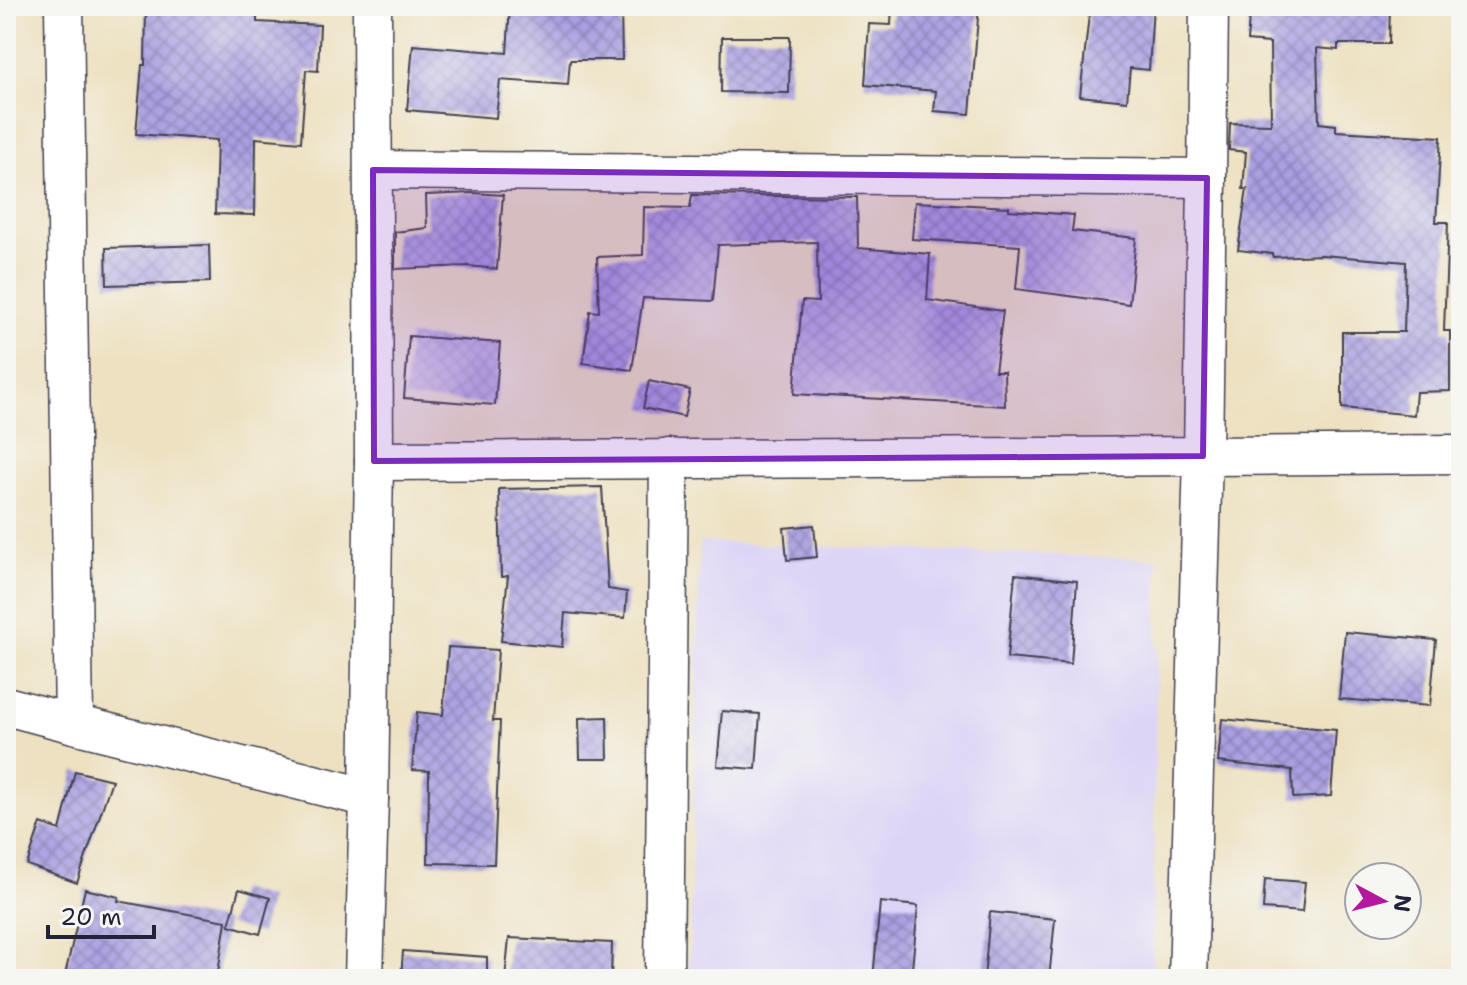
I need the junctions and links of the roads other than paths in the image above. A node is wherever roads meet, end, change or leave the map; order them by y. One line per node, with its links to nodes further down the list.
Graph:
1 (64, 6): 11 (street)
2 (372, 6): 4 (street)
3 (1209, 6): 5 (street)
4 (373, 170): 5 (street); 9 (street)
5 (1207, 178): 7 (street)
6 (1461, 454): 7 (street)
7 (1203, 456): 8 (street); 15 (street)
8 (669, 458): 9 (street); 14 (street)
9 (374, 461): 12 (street)
10 (6, 706): 11 (street)
11 (74, 724): 12 (street)
12 (369, 798): 13 (street)
13 (364, 979)
14 (664, 979)
15 (1188, 979)

